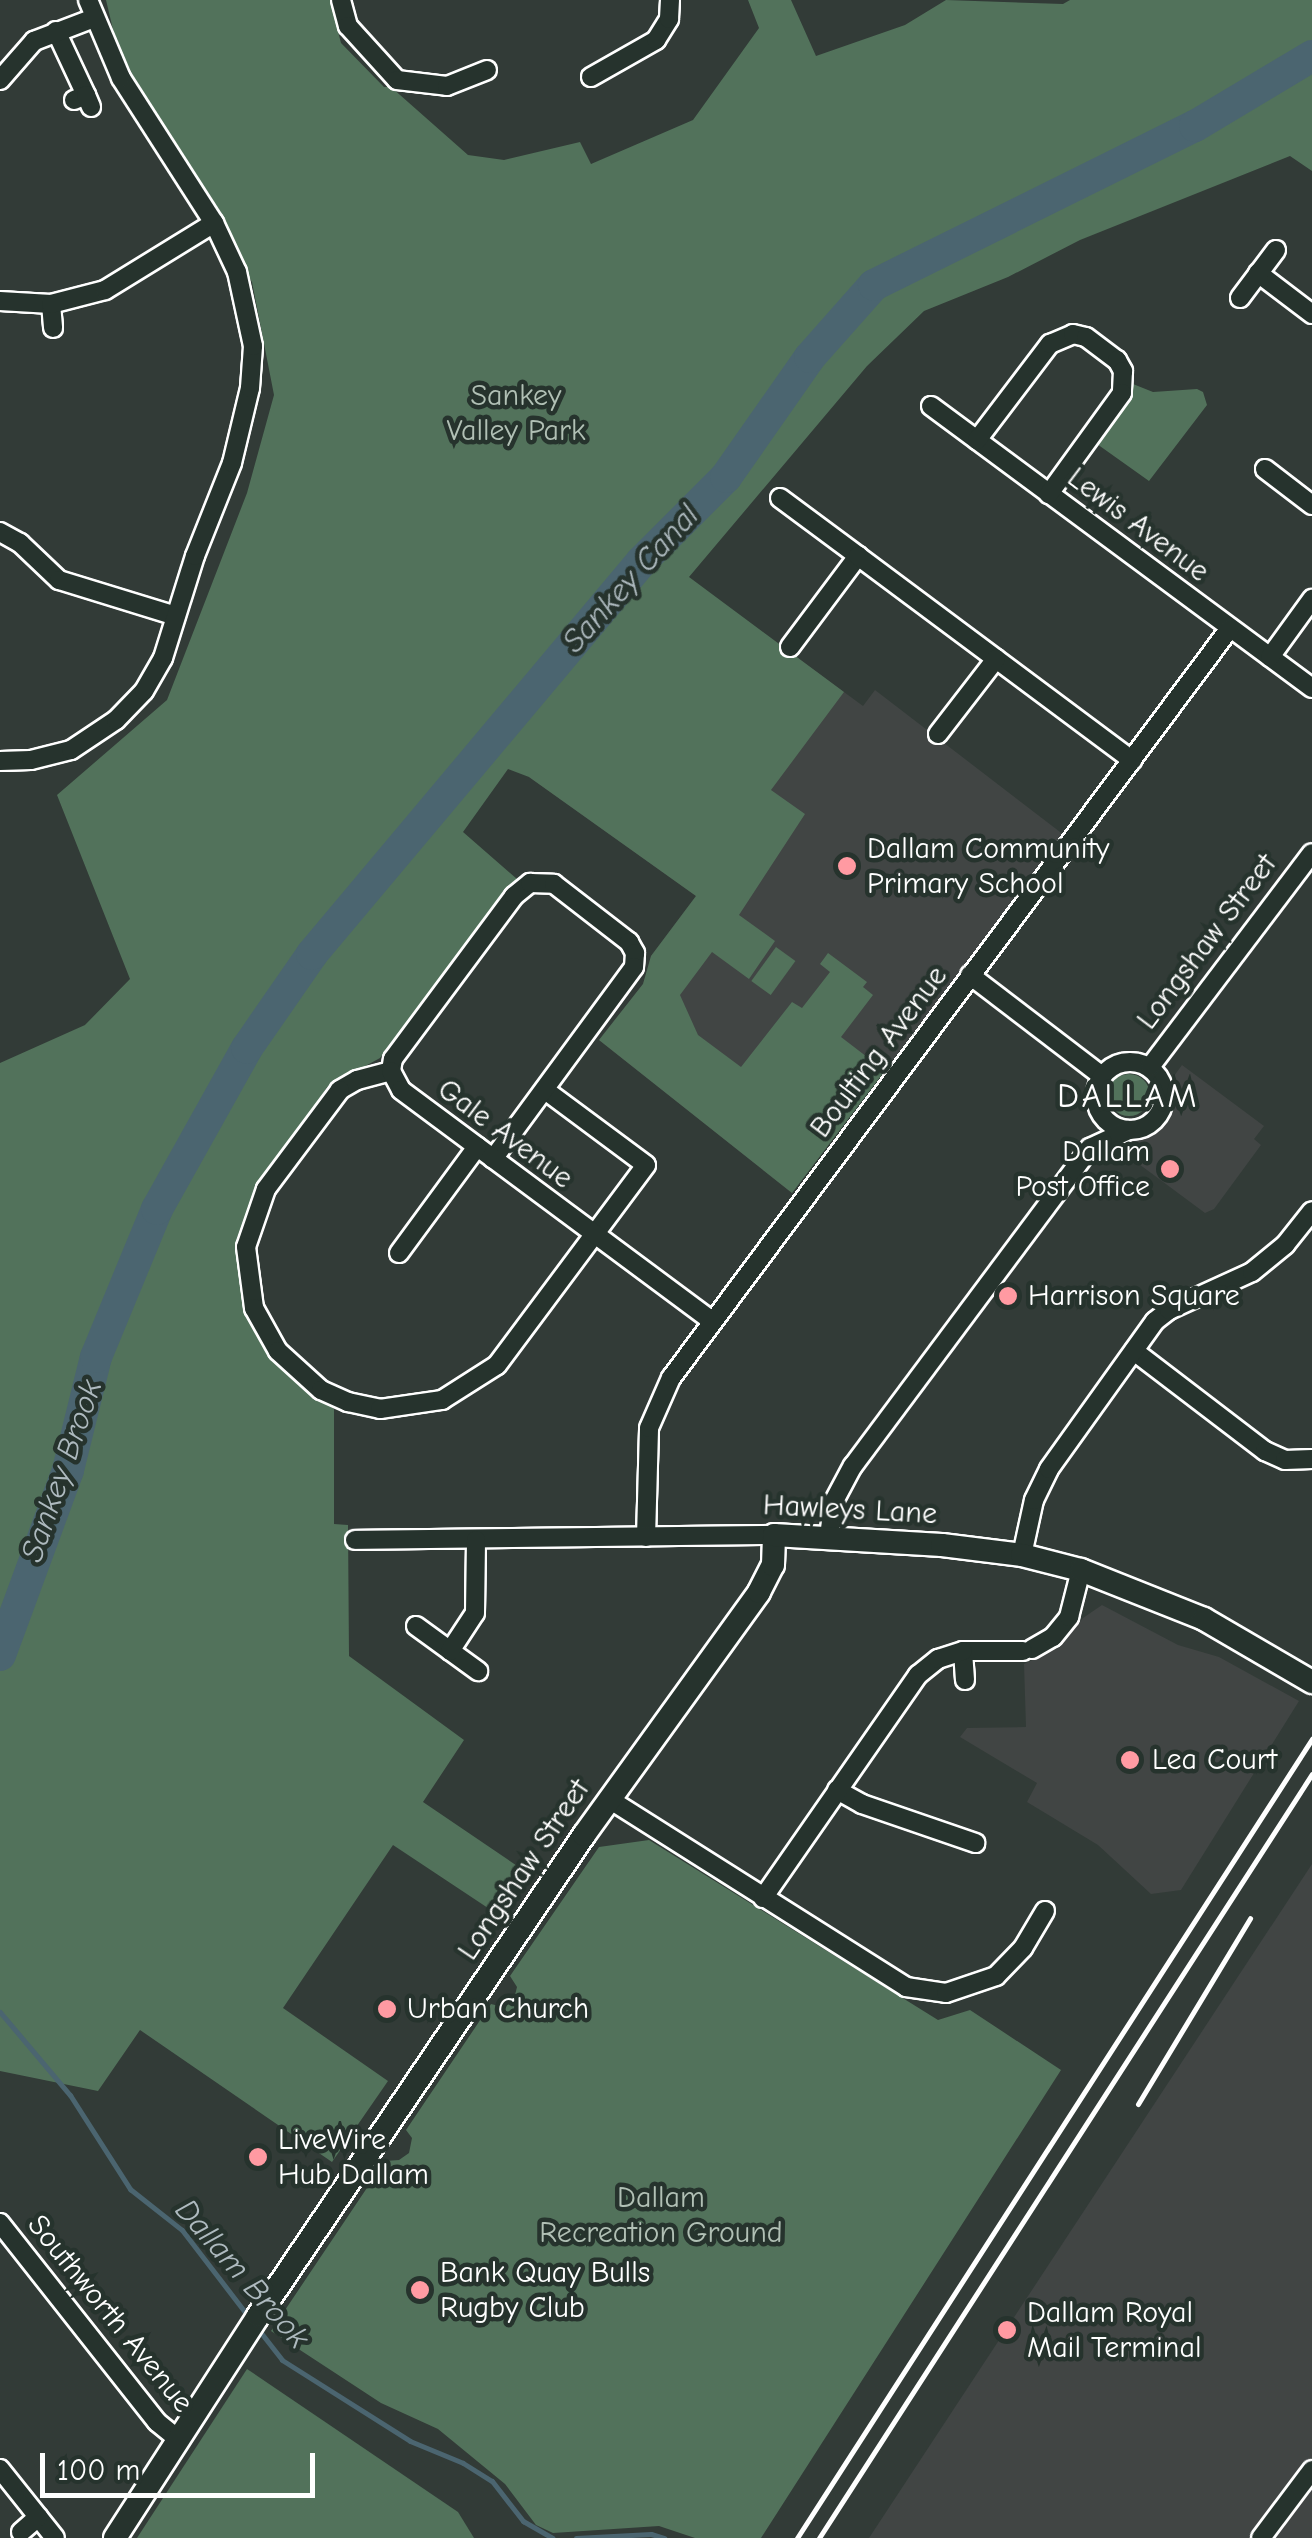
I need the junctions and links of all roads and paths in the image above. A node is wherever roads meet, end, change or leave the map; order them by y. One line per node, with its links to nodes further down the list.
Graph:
1 (341, 0): 5 (street)
2 (670, 0): 6 (street)
3 (91, 9): 4 (street); 9 (street)
4 (56, 32): 7 (street); 8 (street)
5 (487, 70)
6 (591, 76)
7 (0, 80)
8 (84, 101)
9 (214, 223): 14 (street); 26 (street)
10 (1276, 250): 11 (street)
11 (1258, 274): 12 (street); 15 (street)
12 (1240, 298)
13 (0, 301): 14 (street)
14 (50, 304): 16 (street)
15 (1312, 314)
16 (54, 328)
17 (931, 406): 18 (street, Lewis Avenue)
18 (976, 440): 20 (street, Lewis Avenue); 20 (street)
19 (1265, 469): 22 (street)
20 (1049, 494): 27 (street, Lewis Avenue)
21 (780, 498): 24 (street)
22 (1312, 505)
23 (0, 532): 26 (street)
24 (858, 556): 28 (street); 30 (street)
25 (1312, 599): 29 (street)
26 (176, 616): 34 (street)
27 (1230, 628): 29 (street, Lewis Avenue); 33 (street, Boulting Avenue)
28 (790, 647)
29 (1270, 657): 31 (street, Lewis Avenue)
30 (996, 659): 32 (street); 33 (street)
31 (1312, 688)
32 (938, 734)
33 (1132, 760): 36 (street, Boulting Avenue)
34 (0, 761)
35 (1312, 853): 37 (street, Longshaw Street)
36 (970, 975): 39 (street); 49 (street, Boulting Avenue)
37 (1150, 1068): 39 (street); 42 (street)
38 (391, 1071): 40 (street); 43 (street, Gale Avenue); 47 (street)
39 (1102, 1076): 41 (street)
40 (545, 1090): 45 (street); 47 (street, Gale Avenue)
41 (1096, 1104): 42 (street); 44 (street)
42 (1129, 1130): 44 (street)
43 (477, 1148): 45 (street, Gale Avenue); 48 (street)
44 (1090, 1148): 53 (street)
45 (493, 1159): 47 (street, Gale Avenue)
46 (1312, 1210): 50 (street)
47 (594, 1235): 49 (street, Gale Avenue)
48 (399, 1253)
49 (712, 1321): 54 (street, Boulting Avenue)
50 (1134, 1351): 51 (street); 57 (street)
51 (1312, 1459)
52 (774, 1535): 53 (street, Hawleys Lane); 54 (street, Hawleys Lane); 66 (street, Longshaw Street)
53 (829, 1536): 57 (street, Hawleys Lane)
54 (646, 1537): 56 (street, Hawleys Lane)
55 (356, 1540): 56 (street, Hawleys Lane)
56 (476, 1540): 60 (street)
57 (1022, 1555): 58 (street, Hawleys Lane)
58 (1080, 1570): 61 (street); 64 (street, Hawleys Lane)
59 (416, 1626): 60 (street)
60 (450, 1651): 62 (street)
61 (964, 1651): 63 (street); 65 (street)
62 (478, 1671)
63 (965, 1680)
64 (1312, 1682)
65 (837, 1790): 67 (street); 68 (street)
66 (609, 1799): 68 (street); 71 (street, Longshaw Street)
67 (975, 1843)
68 (762, 1898): 69 (street)
69 (1045, 1911)
70 (0, 2223): 71 (street, Southworth Avenue)
71 (178, 2439): 77 (street, Longshaw Street)
72 (0, 2469): 74 (street)
73 (1312, 2470): 78 (street)
74 (38, 2517): 75 (street); 76 (street)
75 (21, 2532)
76 (54, 2538)
77 (115, 2538)
78 (1261, 2538)

